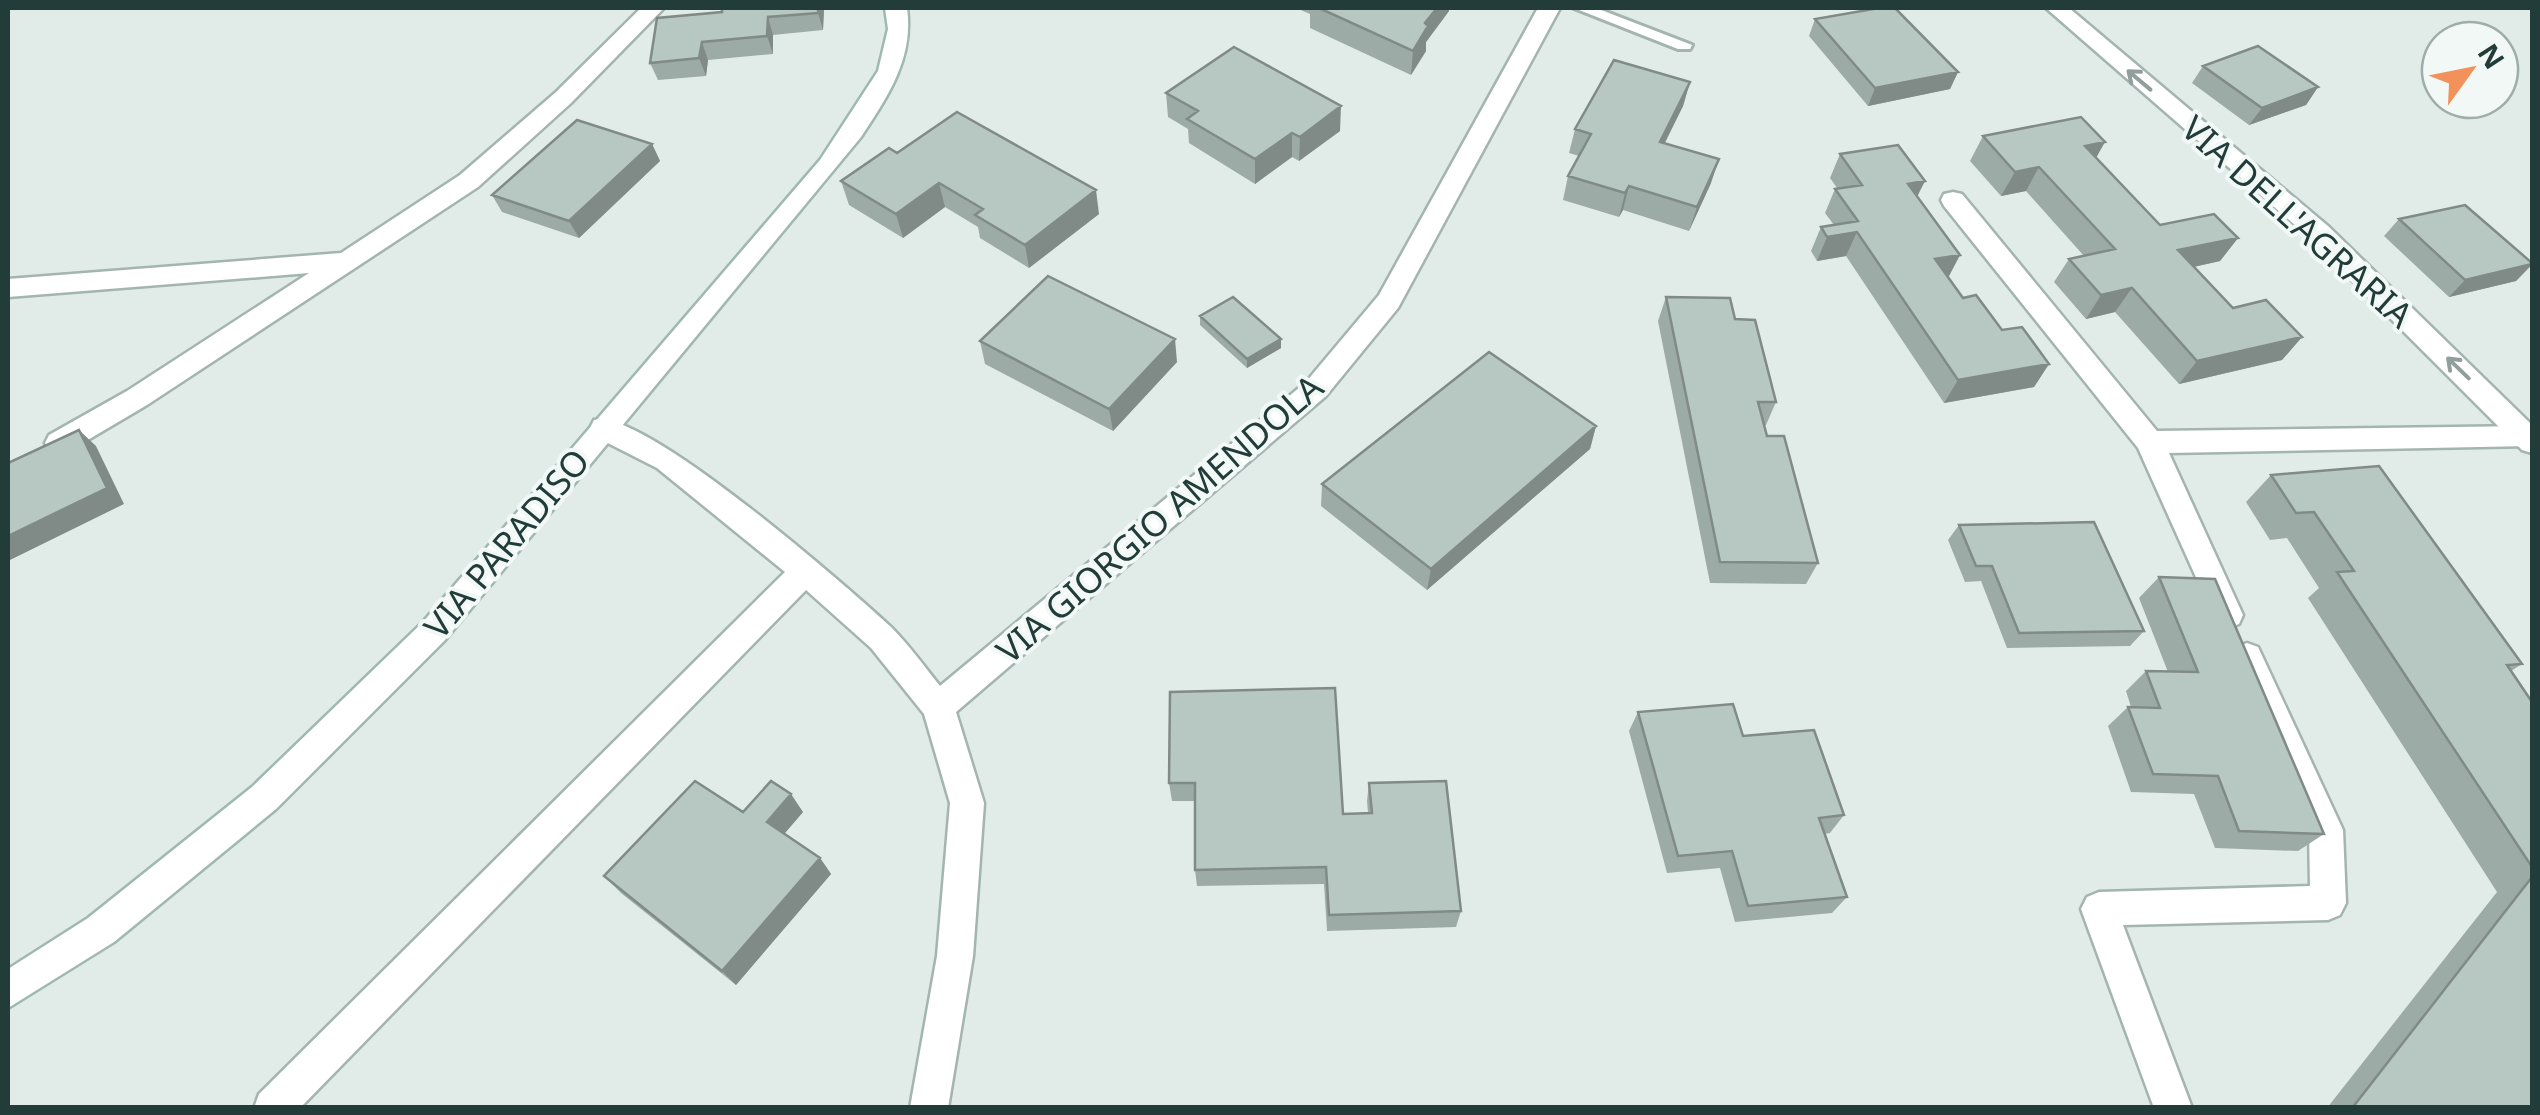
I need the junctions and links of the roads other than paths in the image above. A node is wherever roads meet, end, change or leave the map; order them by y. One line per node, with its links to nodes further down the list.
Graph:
1 (653, 8): 8 (street)
2 (896, 8): 10 (street, VIA PARADISO)
3 (1549, 8): 15 (street, VIA GIORGIO AMENDOLA)
4 (1582, 8): 6 (lane)
5 (2057, 8): 11 (street, VIA DELL'AGRARIA, one-way to 5)
6 (1684, 45)
7 (1953, 200): 12 (street)
8 (352, 260): 9 (street); 13 (street)
9 (8, 288)
10 (604, 428): 14 (street); 16 (street, VIA PARADISO)
11 (2530, 439): 12 (street)
12 (2150, 442): 19 (street)
13 (59, 443)
14 (805, 572): 15 (street); 17 (street)
15 (938, 707): 18 (street)
16 (8, 990)
17 (273, 1108)
18 (929, 1108)
19 (2173, 1108)

